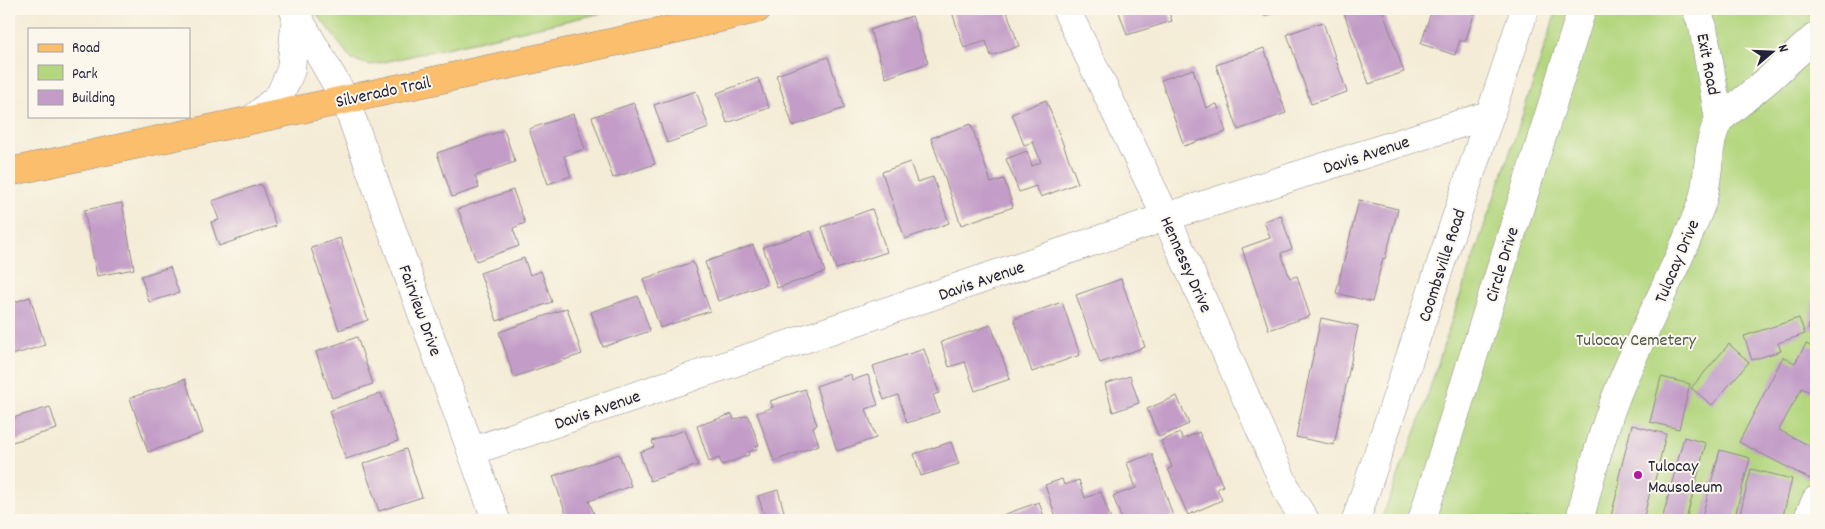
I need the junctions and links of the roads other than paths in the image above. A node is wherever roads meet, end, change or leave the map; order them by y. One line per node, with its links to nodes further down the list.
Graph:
1 (757, 9): 8 (main road, Silverado Trail)
2 (1066, 9): 13 (street, Hennessy Drive)
3 (1525, 9): 9 (street, Coombsville Road)
4 (1582, 9): 19 (street, Circle Drive)
5 (1696, 9): 11 (street, Exit Road)
6 (295, 12): 8 (street, Fairview Drive); 10 (street)
7 (1816, 36): 11 (street, Tulocay Drive)
8 (345, 99): 10 (main road, Silverado Trail); 14 (street, Fairview Drive)
9 (1491, 114): 13 (street, Davis Avenue); 18 (street, Coombsville Road)
10 (253, 119): 12 (main road, Silverado Trail)
11 (1719, 120): 20 (street, Tulocay Drive)
12 (9, 172)
13 (1166, 217): 14 (street, Davis Avenue); 17 (street, Hennessy Drive)
14 (472, 451): 16 (street, Fairview Drive)
15 (1816, 500): 21 (street)
16 (496, 520)
17 (1305, 520)
18 (1356, 520)
19 (1422, 520)
20 (1580, 520)
21 (1807, 520)

